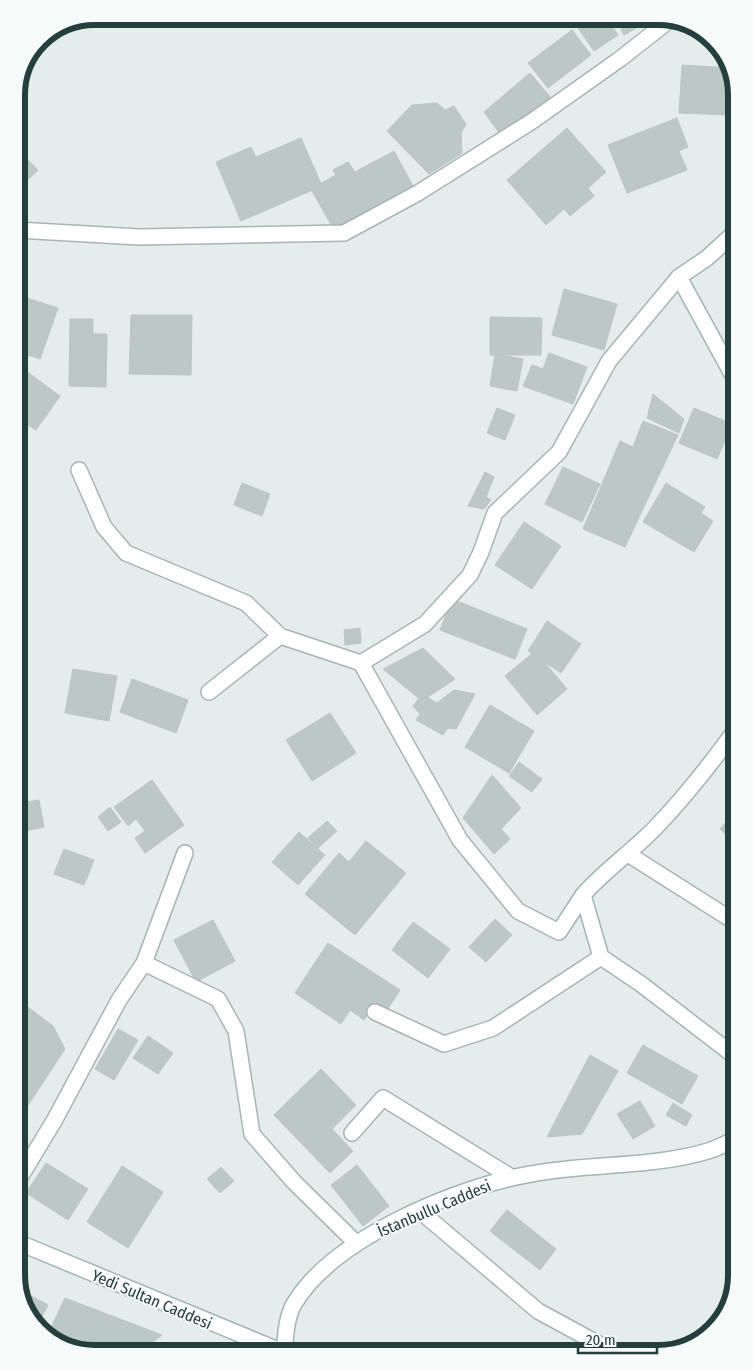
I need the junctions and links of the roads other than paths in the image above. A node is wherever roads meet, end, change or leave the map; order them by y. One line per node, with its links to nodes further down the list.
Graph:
1 (663, 25): 2 (street)
2 (25, 230)
3 (728, 240): 4 (street)
4 (680, 277): 5 (street); 8 (street)
5 (728, 367)
6 (79, 470): 7 (street)
7 (280, 636): 8 (street); 9 (street)
8 (361, 663): 13 (street)
9 (209, 692)
10 (728, 740): 12 (street)
11 (185, 853): 16 (street)
12 (628, 854): 13 (street); 14 (street)
13 (583, 895): 15 (street)
14 (728, 918)
15 (601, 957): 17 (street); 18 (street)
16 (144, 963): 21 (street); 24 (street)
17 (375, 1012)
18 (728, 1051)
19 (352, 1133): 22 (street)
20 (728, 1143): 22 (street, İstanbullu Caddesi)
21 (25, 1169)
22 (511, 1178): 23 (street, İstanbullu Caddesi)
23 (420, 1211): 24 (street, İstanbullu Caddesi); 28 (street)
24 (356, 1243): 27 (street, İstanbullu Caddesi)
25 (25, 1245): 26 (street, Yedi Sultan Caddesi)
26 (266, 1345)
27 (284, 1345)
28 (600, 1345)

